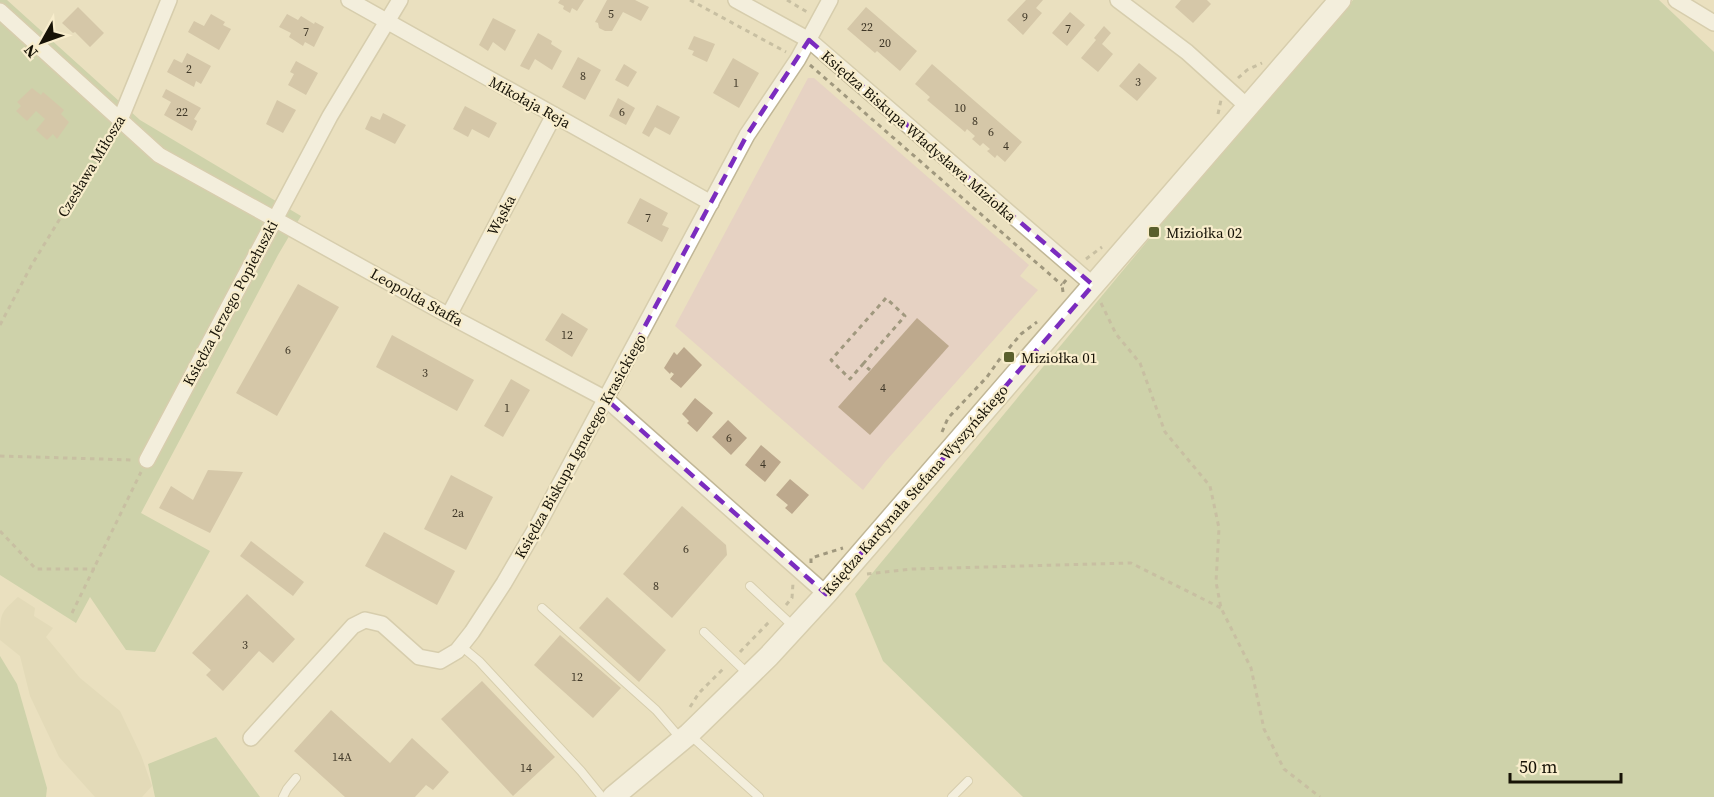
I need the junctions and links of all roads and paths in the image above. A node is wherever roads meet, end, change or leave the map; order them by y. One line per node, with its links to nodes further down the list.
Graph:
1 (169, 0): 17 (street, Czesława Miłosza)
2 (349, 0): 11 (street, Mikołaja Reja)
3 (400, 0): 11 (street, Księdza Jerzego Popiełuszki)
4 (690, 0): 14 (path)
5 (736, 0): 13 (street, Księdza Biskupa Władysława Miziołka)
6 (830, 0): 13 (street, Księdza Biskupa Ignacego Krasickiego)
7 (1118, 0): 15 (street)
8 (1340, 0): 15 (street, Księdza Kardynała Stefana Wyszyńskiego)
9 (1676, 0): 12 (street)
10 (0, 11): 17 (street, Leopolda Staffa)
11 (387, 22): 16 (street, Mikołaja Reja); 19 (street, Księdza Jerzego Popiełuszki)
12 (1714, 23)
13 (808, 40): 14 (street, Księdza Biskupa Ignacego Krasickiego); 21 (street, Księdza Biskupa Władysława Miziołka)
14 (798, 59): 18 (street, Księdza Biskupa Ignacego Krasickiego); 20 (path)
15 (1248, 107): 21 (street, Księdza Kardynała Stefana Wyszyńskiego)
16 (554, 115): 18 (street, Mikołaja Reja); 22 (street, Wąska)
17 (120, 120): 19 (street, Leopolda Staffa); 23 (path, Czesława Miłosza)
18 (711, 203): 26 (street, Księdza Biskupa Ignacego Krasickiego)
19 (276, 219): 22 (street, Leopolda Staffa); 28 (street, Księdza Jerzego Popiełuszki)
20 (1062, 285)
21 (1093, 285): 31 (street, Księdza Kardynała Stefana Wyszyńskiego); 35 (path)
22 (449, 315): 26 (street, Leopolda Staffa)
23 (0, 325)
24 (863, 364): 24 (path); 25 (path)
25 (870, 370)
26 (606, 399): 33 (street, Leopolda Staffa); 39 (street, Księdza Biskupa Ignacego Krasickiego)
27 (0, 456): 28 (path)
28 (147, 460): 30 (path)
29 (0, 531): 30 (path)
30 (95, 569): 36 (path)
31 (840, 577): 33 (street, Księdza Kardynała Stefana Wyszyńskiego); 35 (path)
32 (750, 586): 37 (lane)
33 (826, 594): 37 (street, Księdza Kardynała Stefana Wyszyńskiego)
34 (542, 608): 41 (lane)
35 (1221, 608): 50 (path)
36 (72, 613)
37 (795, 627): 40 (street, Księdza Kardynała Stefana Wyszyńskiego)
38 (705, 632): 40 (lane)
39 (461, 646): 42 (street, Księdza Biskupa Ignacego Krasickiego); 46 (lane)
40 (750, 675): 41 (street, Księdza Kardynała Stefana Wyszyńskiego)
41 (686, 737): 47 (street, Księdza Kardynała Stefana Wyszyńskiego); 48 (lane)
42 (251, 738)
43 (296, 778): 45 (lane)
44 (968, 781): 49 (lane)
45 (283, 797)
46 (602, 797)
47 (613, 797)
48 (759, 797)
49 (952, 797)
50 (1320, 797)

